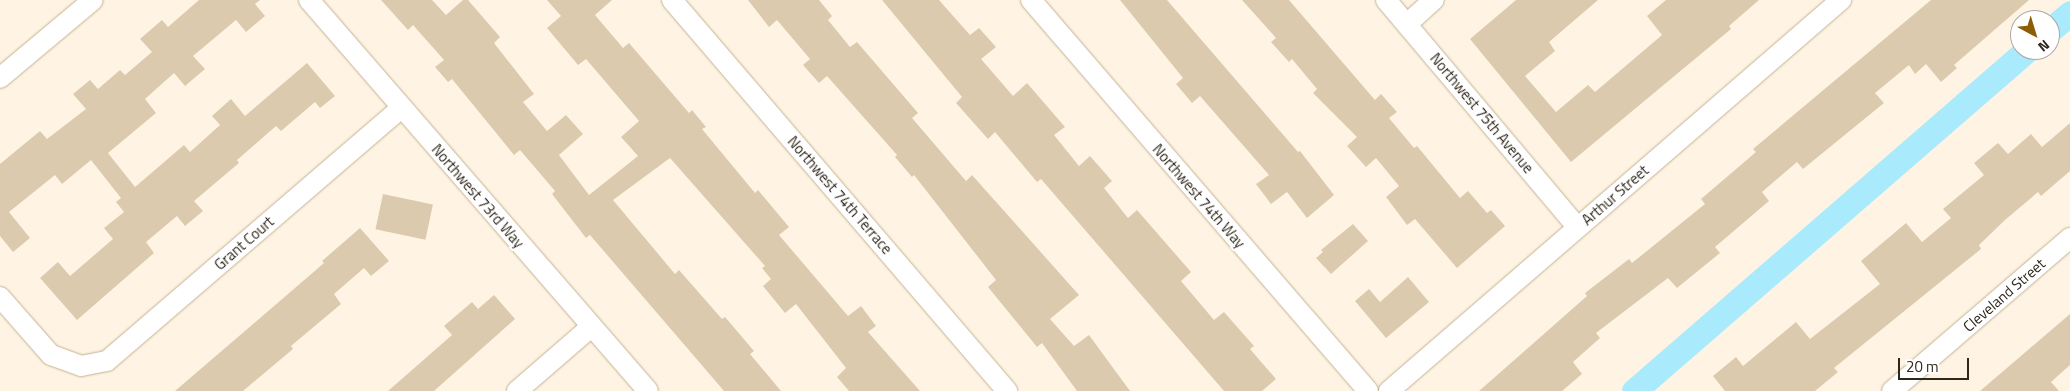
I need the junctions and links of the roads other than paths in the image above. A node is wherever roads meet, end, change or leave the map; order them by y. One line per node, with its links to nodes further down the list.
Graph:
1 (93, 0): 9 (street)
2 (309, 0): 10 (street, Northwest 73rd Way)
3 (672, 0): 17 (street, Northwest 74th Terrace)
4 (1031, 0): 18 (street, Northwest 74th Way)
5 (1386, 0): 8 (street, Northwest 75th Avenue)
6 (1434, 0): 8 (street)
7 (1841, 0): 11 (street, Arthur Street)
8 (1407, 24): 11 (street, Northwest 75th Avenue)
9 (0, 78)
10 (401, 108): 13 (street, Grant Court); 14 (street, Northwest 73rd Way)
11 (1577, 227): 19 (street, Arthur Street)
12 (2070, 238): 20 (street, Cleveland Street)
13 (0, 297)
14 (591, 326): 15 (street); 16 (street, Northwest 73rd Way)
15 (517, 391)
16 (648, 391)
17 (1007, 391)
18 (1368, 391)
19 (1389, 391)
20 (1892, 391)

